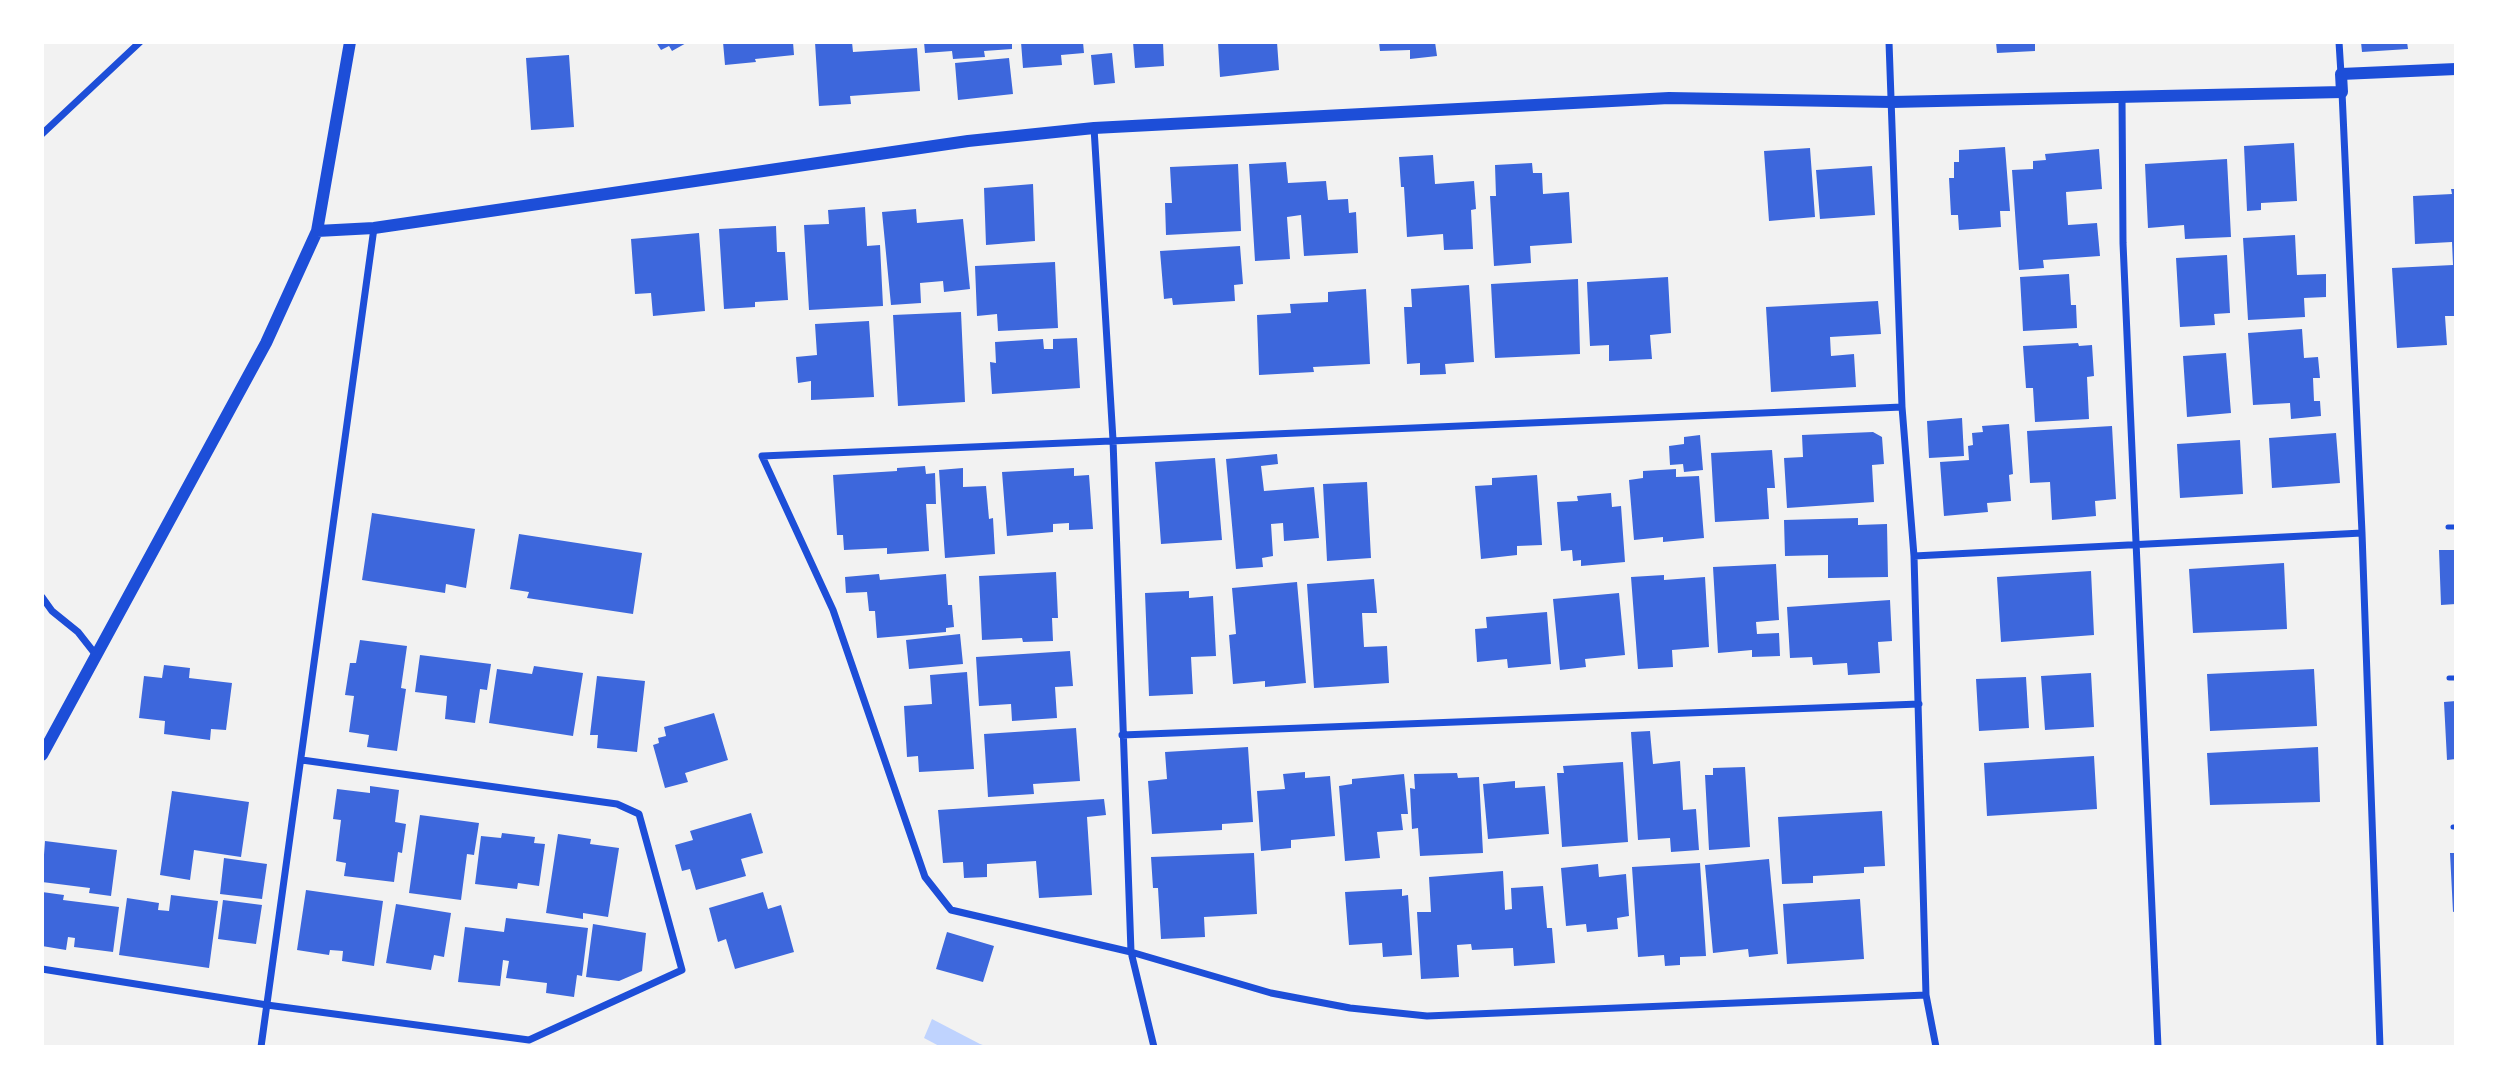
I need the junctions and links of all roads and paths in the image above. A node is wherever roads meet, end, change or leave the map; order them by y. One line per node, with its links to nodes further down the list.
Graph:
1 (140, 42): 11 (street)
2 (350, 42): 13 (street)
3 (1889, 42): 9 (street)
4 (2339, 42): 6 (street)
5 (2456, 69): 6 (street)
6 (2341, 74): 7 (street)
7 (2342, 92): 8 (street); 18 (street)
8 (2122, 97): 9 (street); 19 (street)
9 (1892, 103): 10 (street); 14 (street)
10 (1094, 128): 12 (street); 15 (street)
11 (42, 134)
12 (374, 228): 13 (street); 26 (street)
13 (317, 231): 22 (street)
14 (1902, 407): 15 (street); 20 (street)
15 (1113, 440): 24 (street); 27 (street)
16 (2448, 527): 17 (lane)
17 (2456, 527)
18 (2362, 533): 19 (street); 35 (street)
19 (2138, 544): 20 (street); 34 (street)
20 (1914, 556): 23 (street)
21 (42, 597): 22 (street)
22 (96, 654): 25 (street)
23 (1919, 704): 24 (street); 29 (street)
24 (1122, 735): 27 (street)
25 (42, 755)
26 (302, 760): 30 (street); 30 (street)
27 (1131, 952): 29 (street); 32 (street)
28 (42, 969): 30 (street)
29 (1926, 995): 33 (street)
30 (267, 1005): 31 (street)
31 (261, 1047)
32 (1154, 1047)
33 (1936, 1047)
34 (2158, 1047)
35 (2380, 1047)

